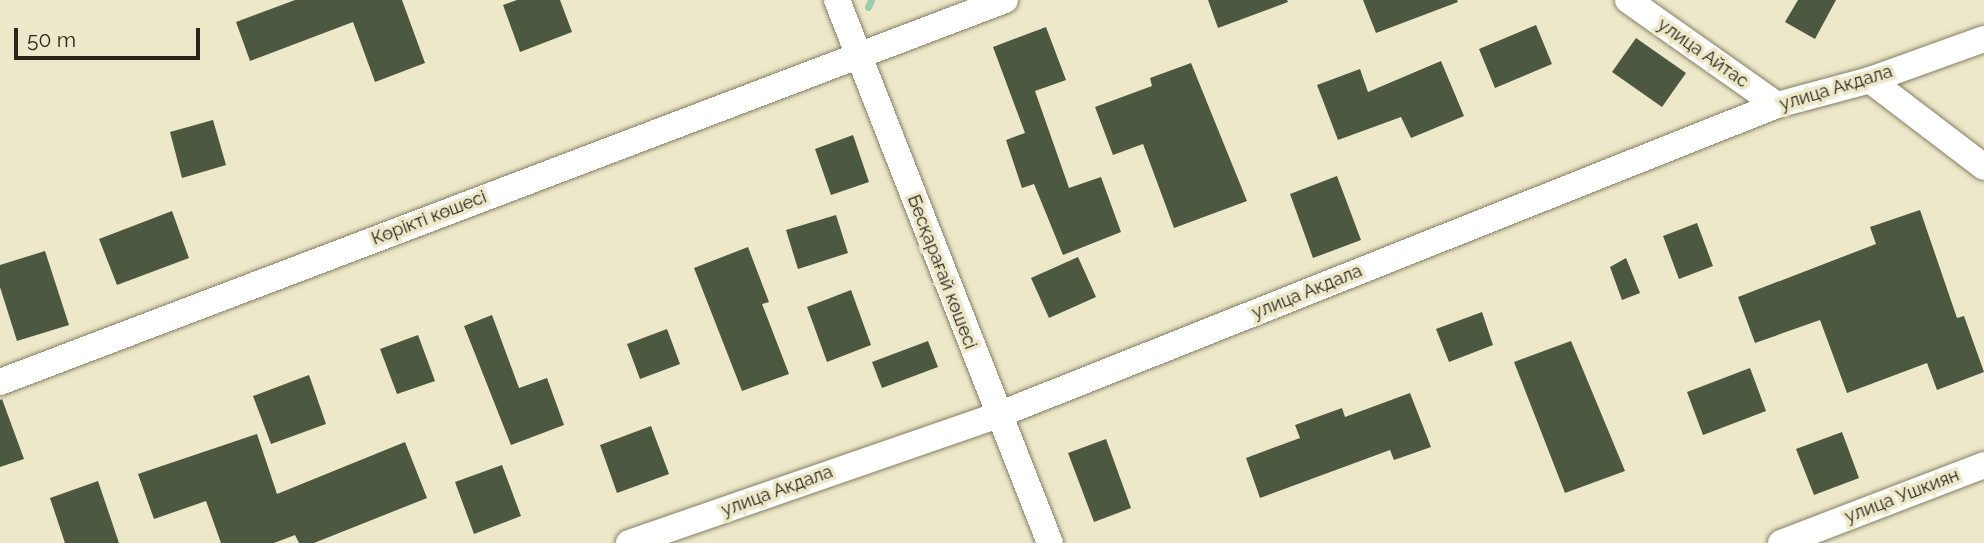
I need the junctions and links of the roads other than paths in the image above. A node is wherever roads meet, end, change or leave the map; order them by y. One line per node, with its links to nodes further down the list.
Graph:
1 (837, 0): 5 (street, Бесқарағай көшесі)
2 (1005, 0): 5 (street, Көрікті көшесі)
3 (1628, 0): 7 (street, улица Айтас)
4 (1984, 39): 6 (street, улица Акдала)
5 (857, 53): 9 (street, Көрікті көшесі); 10 (street, Бесқарағай көшесі)
6 (1870, 80): 7 (street, улица Акдала); 8 (street)
7 (1777, 105): 10 (street, улица Акдала)
8 (1984, 167)
9 (0, 382)
10 (998, 415): 12 (street, улица Акдала); 13 (street, Бесқарағай көшесі)
11 (1984, 465): 14 (street, улица Ушкиян)
12 (629, 543)
13 (1050, 543)
14 (1780, 543)

